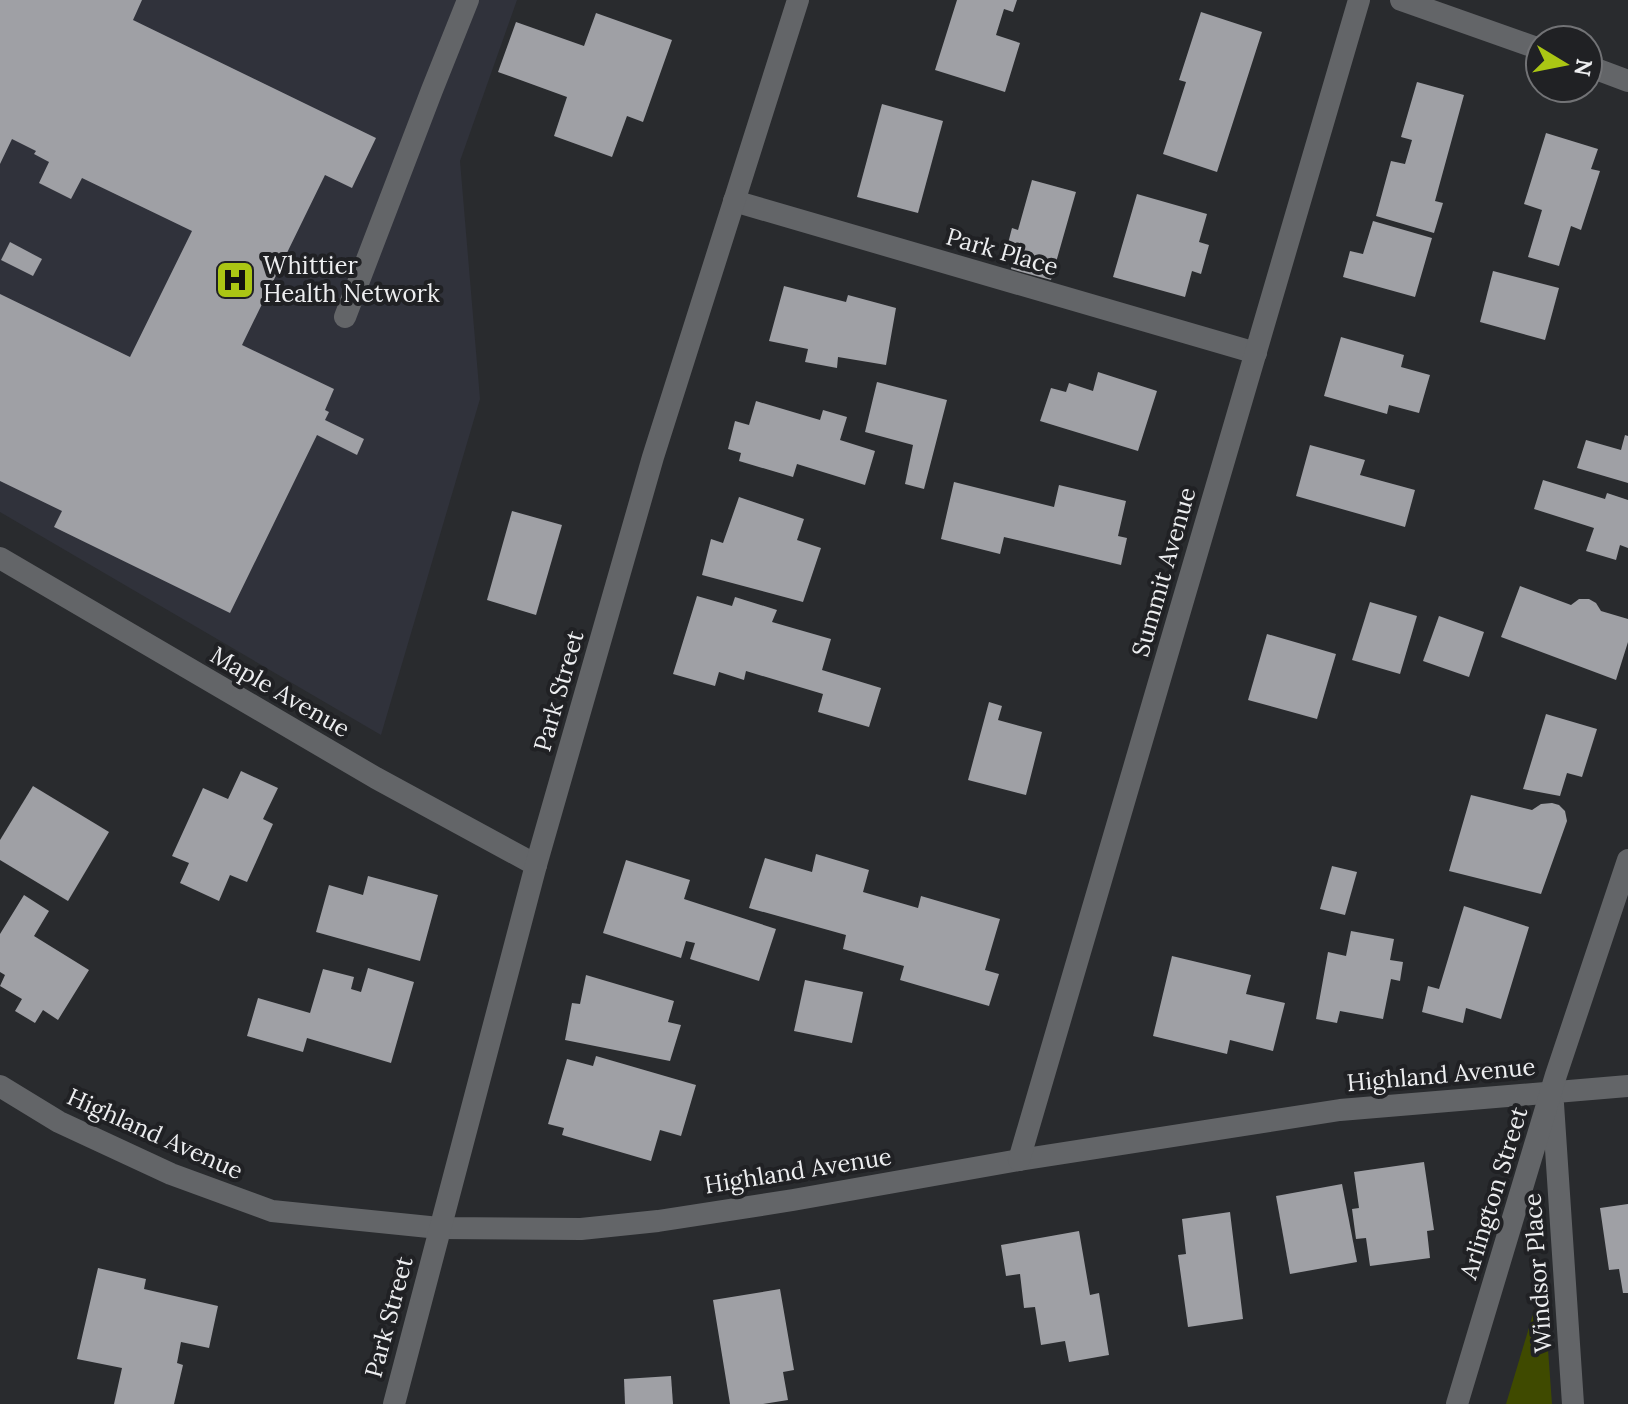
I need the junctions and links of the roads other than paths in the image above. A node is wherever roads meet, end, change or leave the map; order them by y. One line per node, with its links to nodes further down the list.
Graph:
1 (468, 0): 9 (street)
2 (798, 0): 8 (street, Park Street)
3 (1359, 0): 10 (street, Summit Avenue)
4 (1401, 0): 5 (street)
5 (1524, 43)
6 (1604, 72): 7 (street)
7 (1628, 81)
8 (734, 201): 10 (street, Park Place); 13 (street, Park Street)
9 (345, 317)
10 (1256, 353): 17 (street, Summit Avenue)
11 (0, 558): 13 (street, Maple Avenue)
12 (1628, 860): 16 (street, Arlington Street)
13 (536, 865): 18 (street, Park Street)
14 (0, 1086): 18 (street, Highland Avenue)
15 (1628, 1086): 16 (street, Highland Avenue)
16 (1552, 1091): 17 (street, Highland Avenue); 20 (street, Arlington Street); 21 (street, Windsor Place)
17 (1019, 1160): 18 (street, Highland Avenue)
18 (439, 1228): 19 (street, Park Street)
19 (394, 1404)
20 (1457, 1404)
21 (1573, 1404)

